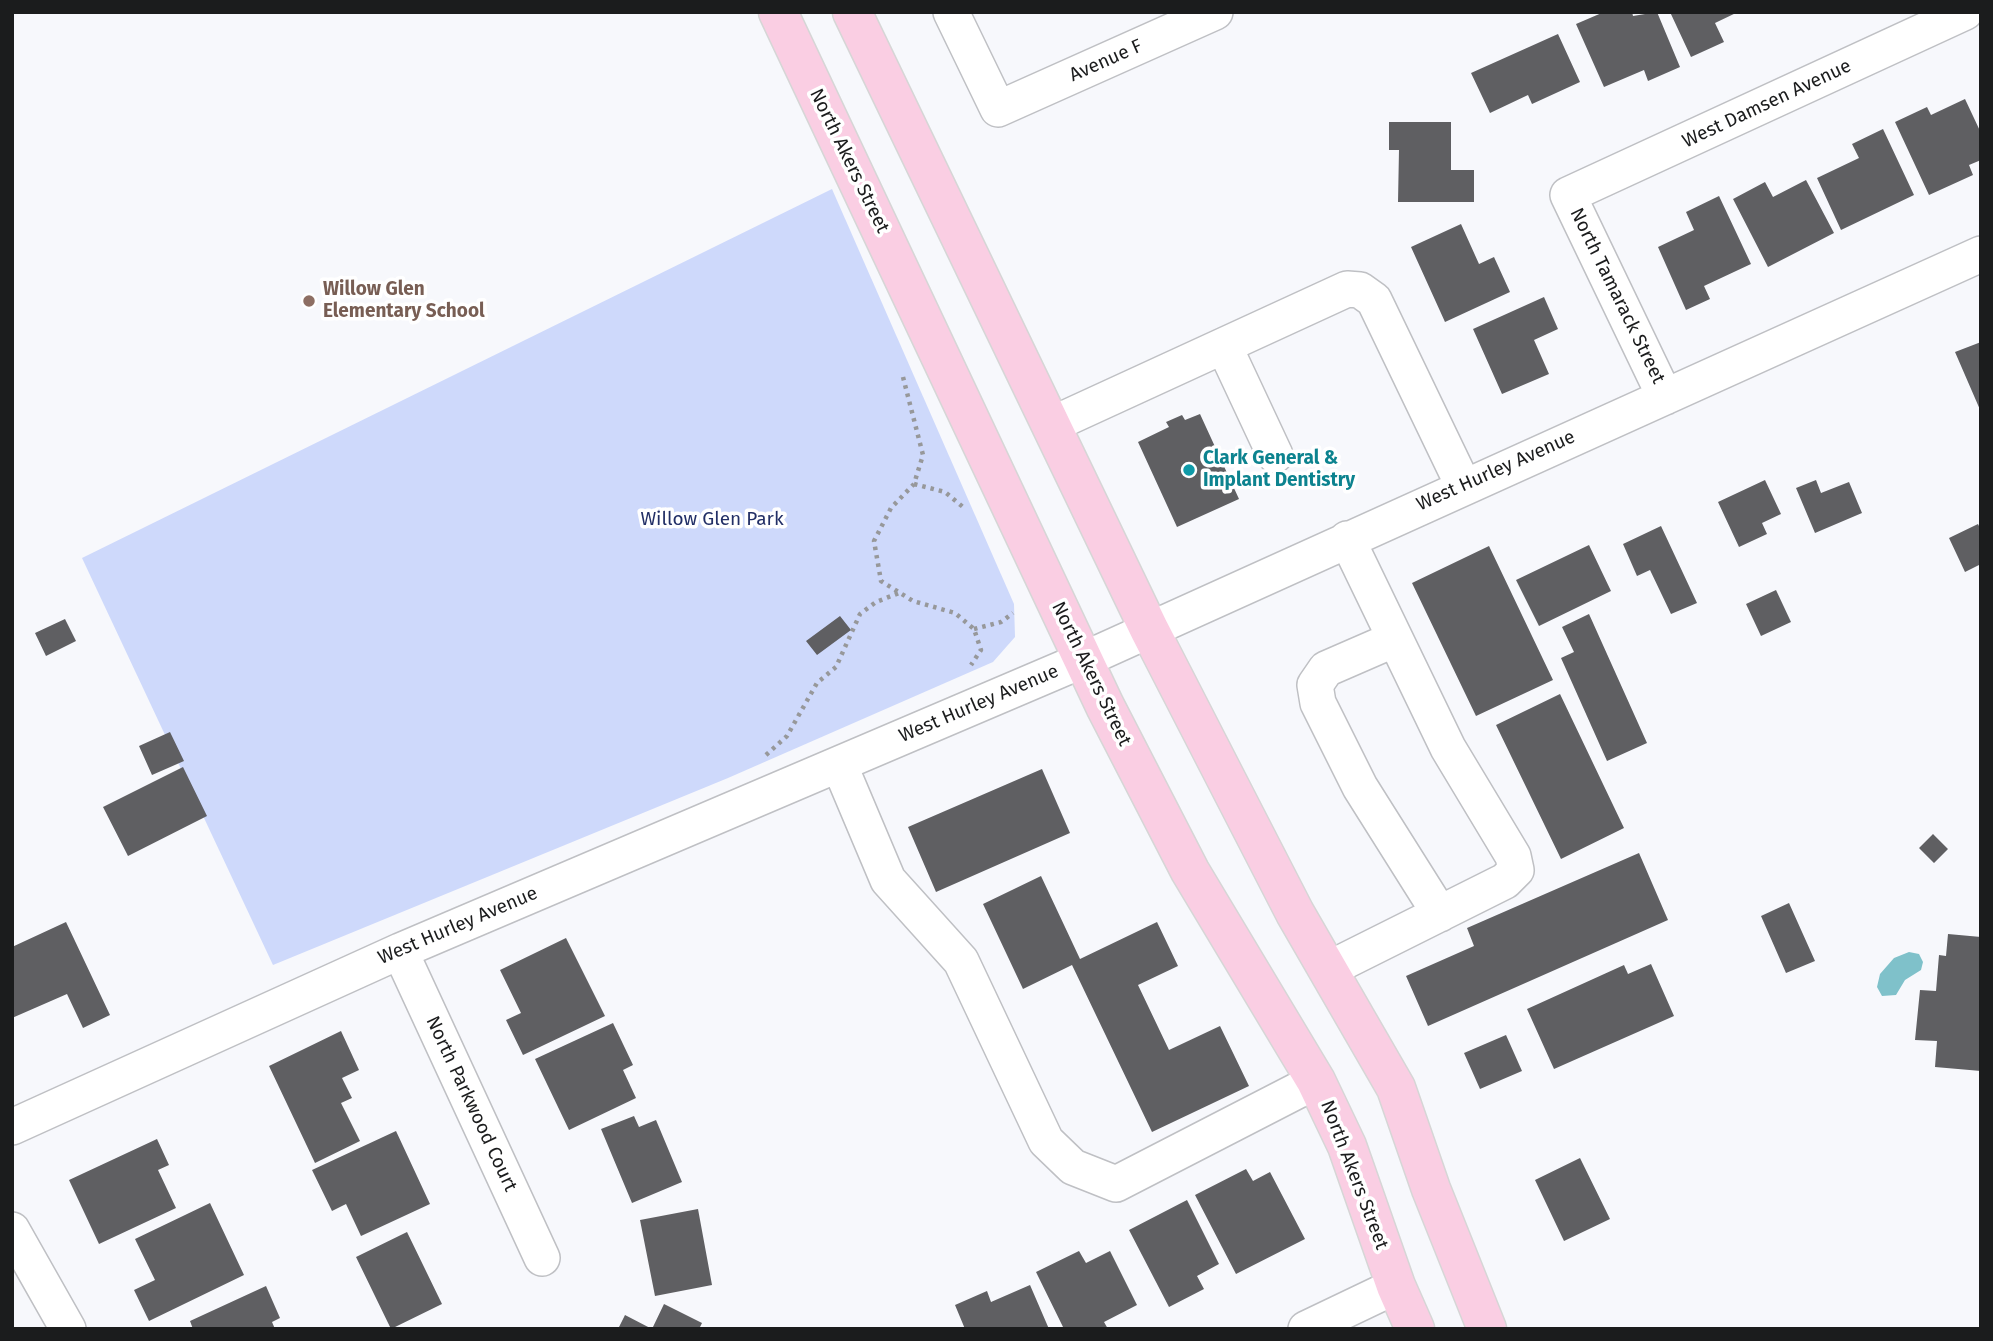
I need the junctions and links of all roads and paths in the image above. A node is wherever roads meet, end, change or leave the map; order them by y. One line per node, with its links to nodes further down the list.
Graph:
1 (778, 12): 22 (main road, North Akers Street)
2 (852, 12): 11 (main road)
3 (951, 12): 4 (street, Avenue F)
4 (1215, 12)
5 (1965, 12): 6 (street, West Damsen Avenue)
6 (1568, 195): 10 (street, North Tamarack Street)
7 (1981, 254): 10 (street, West Hurley Avenue)
8 (1224, 346): 11 (street); 12 (street); 14 (street)
9 (903, 377): 13 (path)
10 (1665, 397): 14 (street, West Hurley Avenue)
11 (1051, 425): 20 (main road)
12 (1275, 455)
13 (914, 484): 15 (path); 17 (path)
14 (1463, 485): 16 (street, West Hurley Avenue)
15 (963, 507)
16 (1347, 539): 20 (street, West Hurley Avenue); 21 (street)
17 (900, 593): 19 (path); 24 (path)
18 (1013, 613): 19 (path)
19 (974, 629): 23 (path)
20 (1149, 629): 22 (street, West Hurley Avenue); 28 (main road)
21 (1395, 639): 26 (street); 26 (street)
22 (1083, 660): 25 (street, West Hurley Avenue); 29 (main road, North Akers Street)
23 (971, 665)
24 (766, 755)
25 (839, 764): 27 (street, West Hurley Avenue); 29 (street)
26 (1440, 914): 28 (street)
27 (400, 951): 30 (street, West Hurley Avenue); 32 (street, North Parkwood Court)
28 (1327, 970): 37 (main road)
29 (1316, 1081): 33 (main road, North Akers Street)
30 (12, 1127)
31 (12, 1230): 34 (street)
32 (542, 1258)
33 (1396, 1286): 35 (street); 36 (main road, North Akers Street)
34 (68, 1329)
35 (1306, 1329)
36 (1415, 1329)
37 (1487, 1329)

